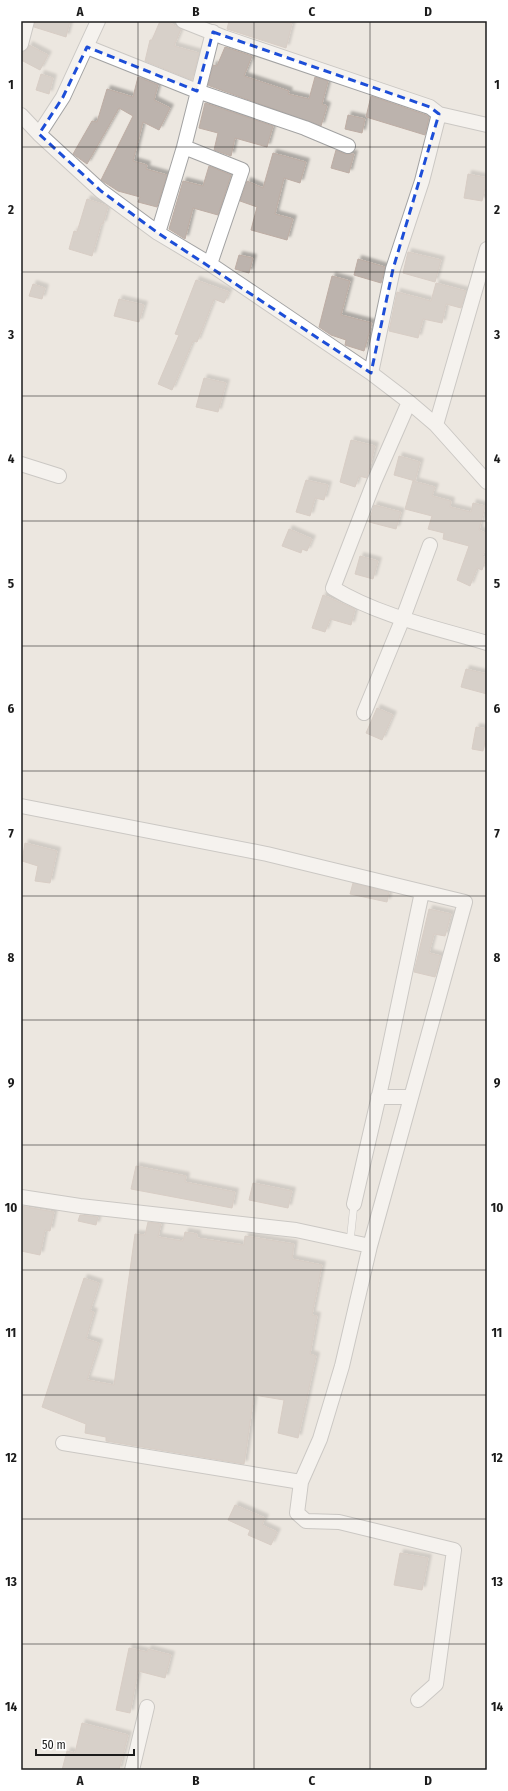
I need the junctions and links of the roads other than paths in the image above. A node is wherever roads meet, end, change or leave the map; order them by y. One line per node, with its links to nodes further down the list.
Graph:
1 (27, 21): 5 (street)
2 (98, 21): 6 (street)
3 (184, 21): 4 (street)
4 (213, 32): 7 (street); 8 (street)
5 (21, 44)
6 (87, 47): 7 (street); 11 (street)
7 (197, 91): 12 (street); 13 (street)
8 (439, 114): 10 (street); 17 (street)
9 (21, 115): 11 (street)
10 (487, 125)
11 (39, 134): 14 (street)
12 (348, 146)
13 (184, 147): 14 (street); 16 (street)
14 (158, 233): 16 (street)
15 (487, 249): 19 (street)
16 (210, 264): 17 (street)
17 (371, 372): 18 (street)
18 (409, 402): 19 (street); 24 (street)
19 (436, 425): 22 (street)
20 (21, 464): 21 (street)
21 (59, 476)
22 (487, 482)
23 (430, 545): 24 (street)
24 (403, 618): 25 (street); 26 (street)
25 (487, 643)
26 (364, 713)
27 (21, 806): 28 (street)
28 (422, 892): 29 (street); 30 (street)
29 (378, 1097): 30 (street); 32 (street)
30 (411, 1097): 34 (street)
31 (21, 1197): 33 (street)
32 (354, 1204): 33 (lane)
33 (350, 1242): 34 (street)
34 (370, 1246): 36 (street)
35 (63, 1443): 36 (street)
36 (301, 1482): 37 (street)
37 (418, 1700)
38 (147, 1707): 39 (street)
39 (132, 1770)

